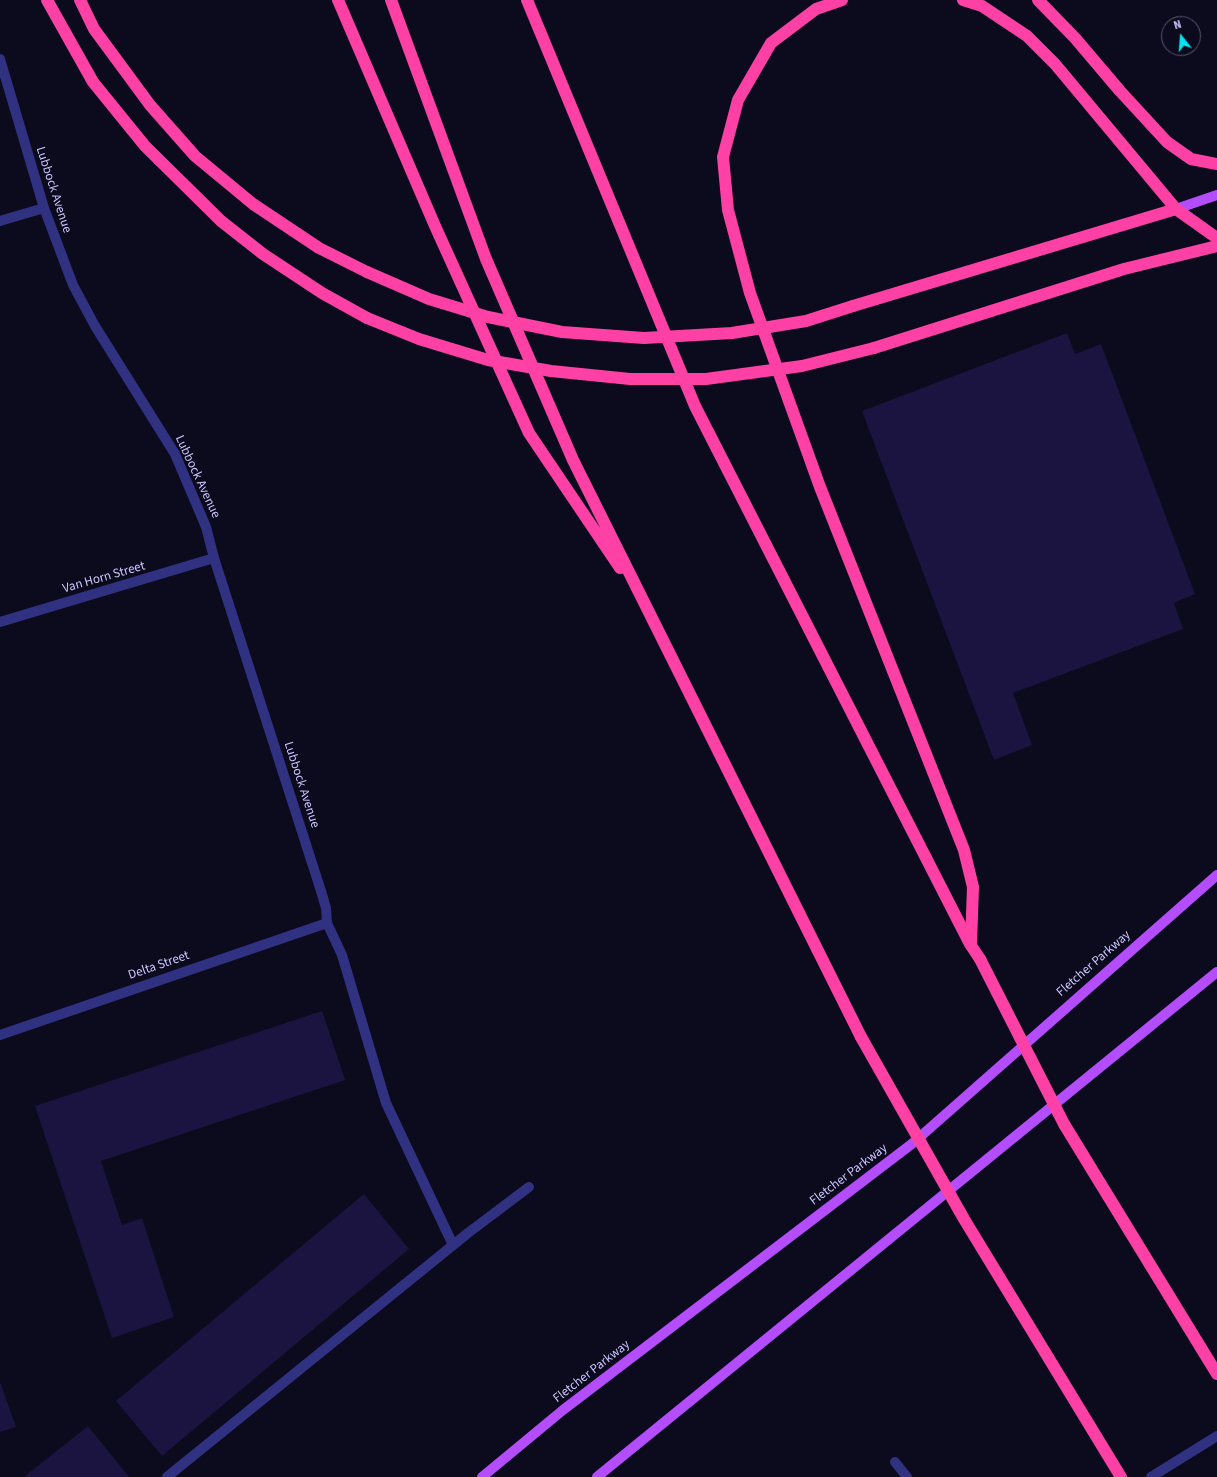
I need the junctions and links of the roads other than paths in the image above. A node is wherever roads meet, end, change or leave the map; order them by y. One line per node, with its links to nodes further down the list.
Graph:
1 (47, 0): 16 (highway, bridge)
2 (80, 0): 13 (highway, bridge)
3 (338, 0): 18 (highway)
4 (390, 0): 18 (highway)
5 (527, 0): 22 (highway)
6 (842, 0): 22 (highway)
7 (963, 0): 13 (highway)
8 (1038, 0): 10 (highway)
9 (0, 59): 12 (street, Lubbock Avenue)
10 (1217, 164)
11 (1217, 196): 13 (main road)
12 (44, 208): 14 (street); 17 (street, Lubbock Avenue)
13 (1176, 209): 15 (highway)
14 (0, 221)
15 (1217, 238)
16 (1217, 246)
17 (214, 558): 19 (street, Van Horn Street); 21 (street, Lubbock Avenue)
18 (648, 610): 34 (highway, bridge)
19 (0, 622)
20 (1217, 875): 31 (main road, Fletcher Parkway)
21 (327, 923): 24 (street, Delta Street); 26 (street, Lubbock Avenue)
22 (970, 944): 27 (highway, bridge)
23 (1217, 972): 32 (main road)
24 (0, 1035)
25 (529, 1187): 26 (street)
26 (454, 1244): 30 (street)
27 (1217, 1374)
28 (1217, 1436): 35 (street)
29 (895, 1462): 33 (street)
30 (167, 1477)
31 (482, 1477)
32 (597, 1477)
33 (907, 1477)
34 (1121, 1477)
35 (1150, 1477)

